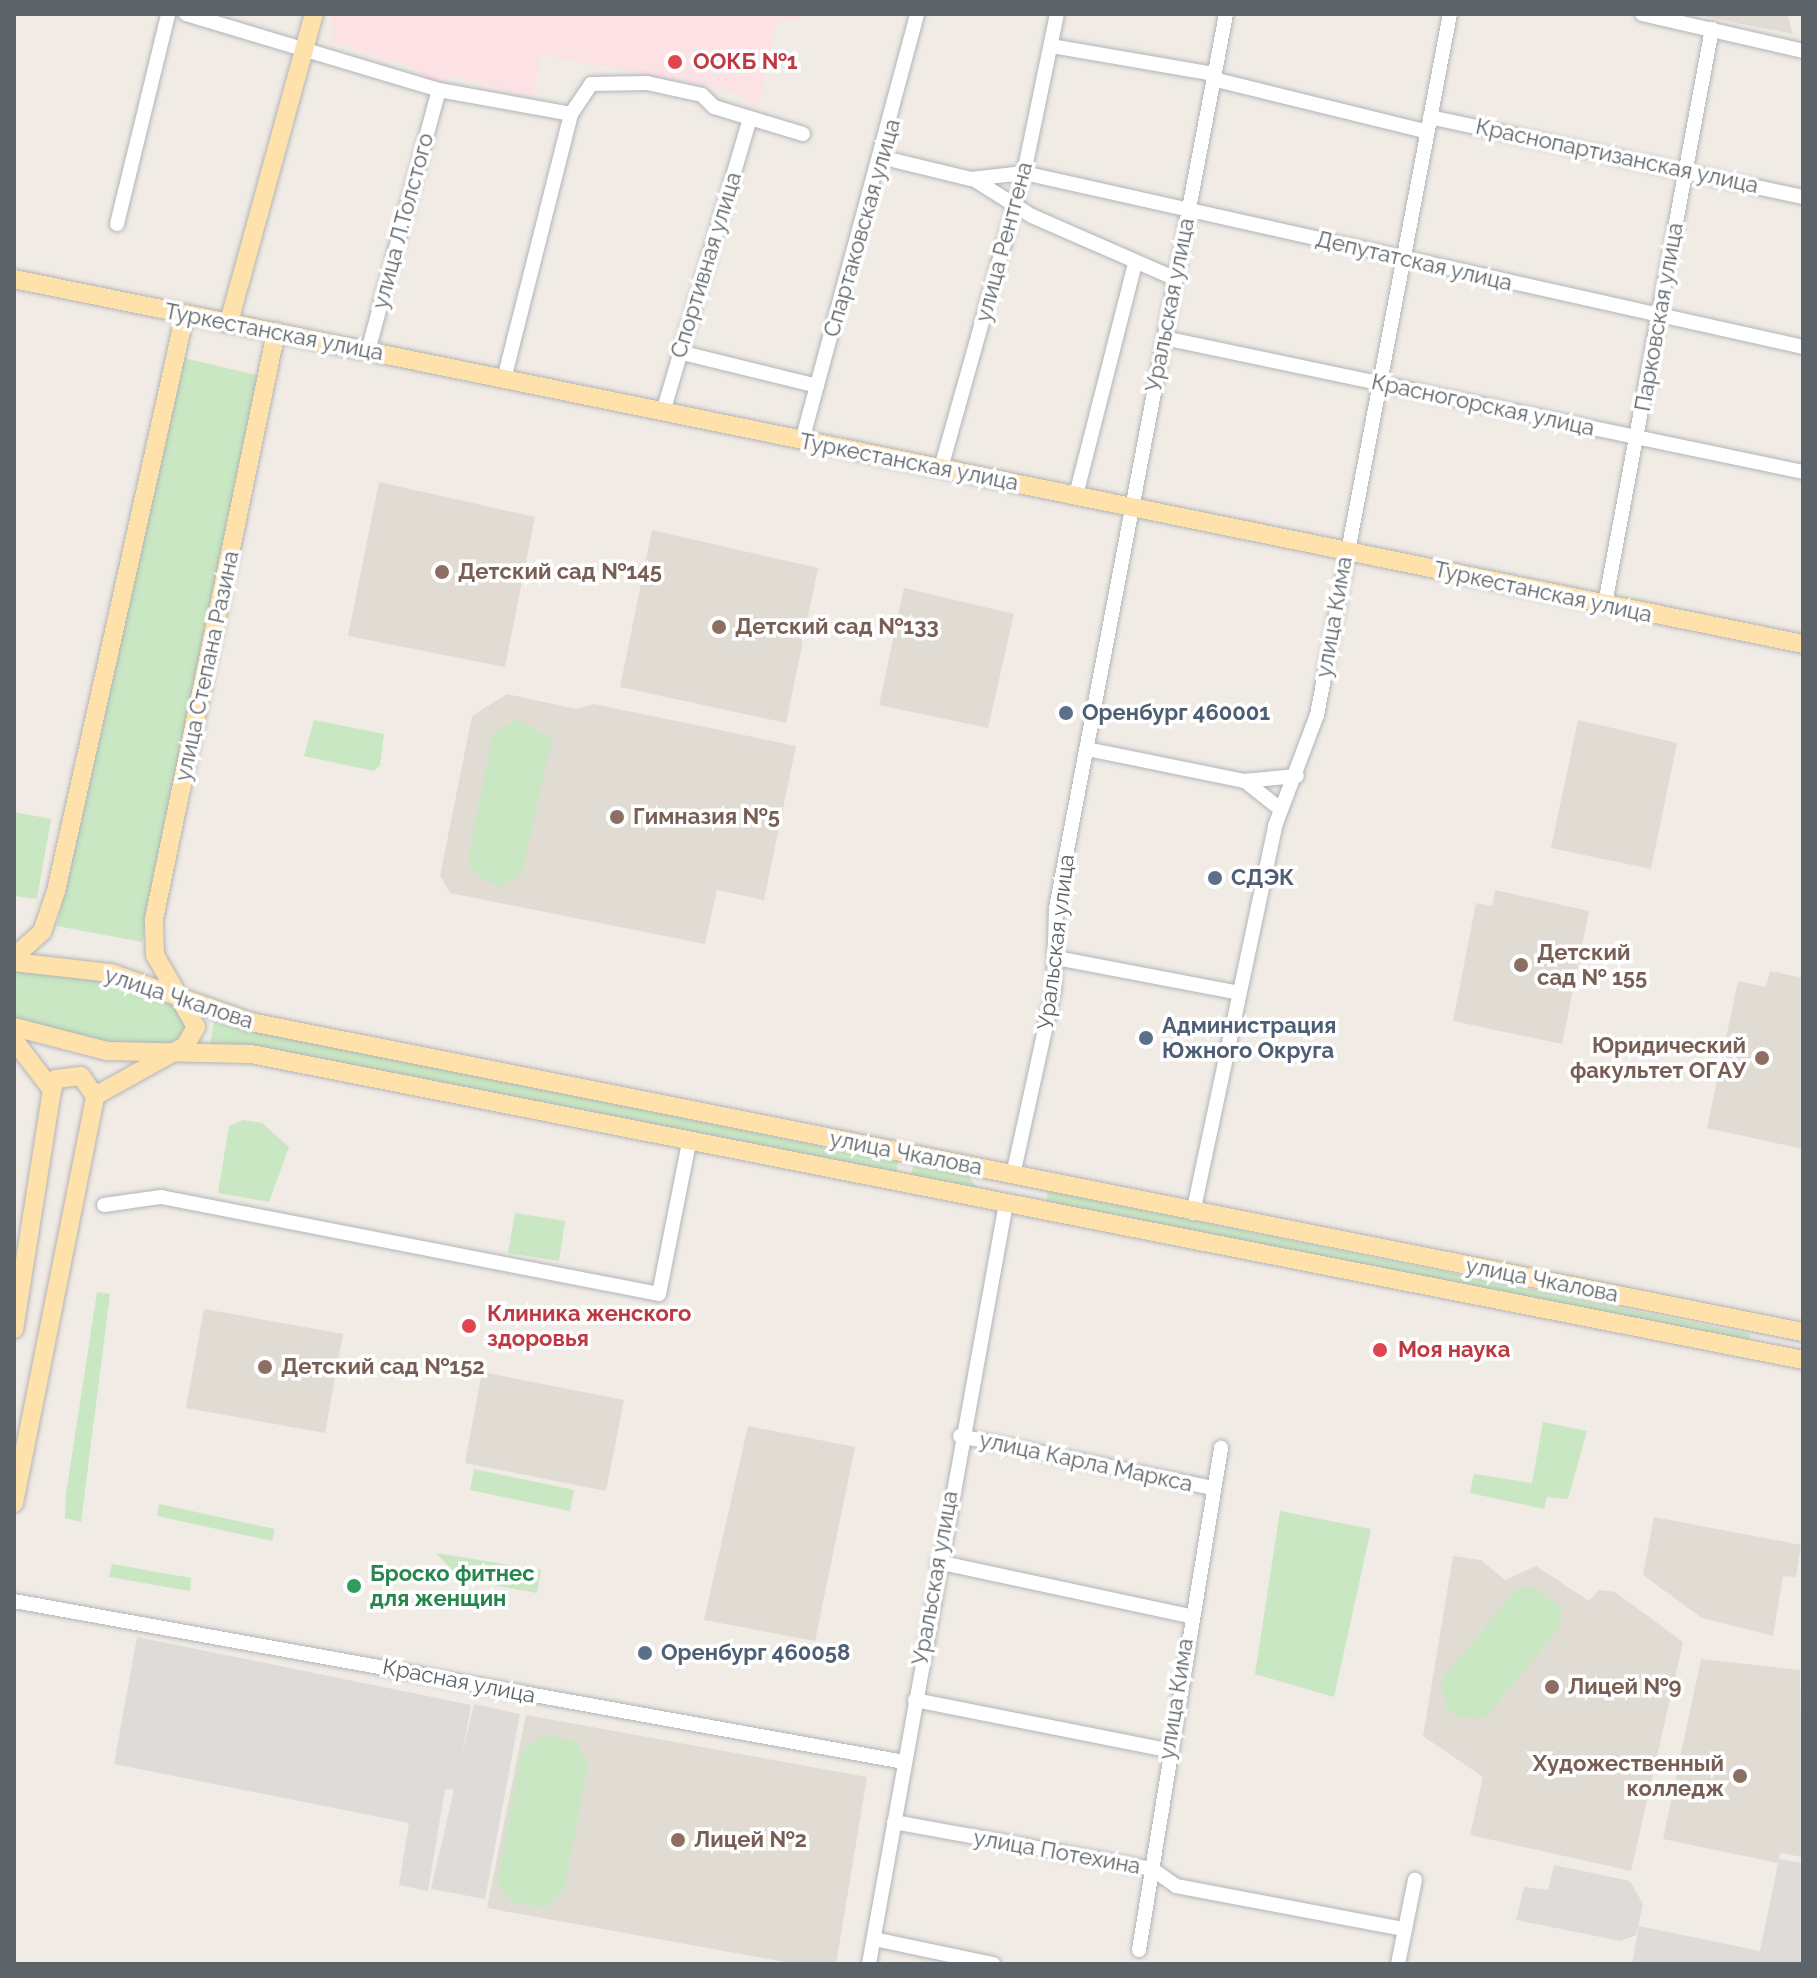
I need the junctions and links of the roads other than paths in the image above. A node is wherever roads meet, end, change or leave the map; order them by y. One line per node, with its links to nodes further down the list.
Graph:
1 (168, 14): 26 (street)
2 (186, 14): 11 (street)
3 (314, 14): 11 (main road)
4 (917, 14): 19 (street, Спартаковская улица)
5 (1057, 14): 10 (street, улица Рентгена)
6 (1226, 14): 13 (street, Уральская улица)
7 (1450, 14): 17 (street, улица Кима)
8 (1642, 14): 9 (street)
9 (1712, 29): 12 (street); 21 (street, Парковская улица)
10 (1052, 46): 13 (street, Краснопартизанская улица); 20 (street, улица Рентгена)
11 (303, 48): 14 (street); 33 (main road)
12 (1803, 51)
13 (1213, 76): 17 (street, Краснопартизанская улица); 25 (street, Уральская улица)
14 (439, 90): 15 (street); 37 (street, улица Л.Толстого)
15 (571, 114): 16 (street); 39 (street)
16 (750, 119): 18 (street); 38 (street, Спортивная улица)
17 (1427, 124): 21 (street, Краснопартизанская улица); 27 (street, улица Кима)
18 (803, 134)
19 (884, 158): 22 (street); 41 (street, Спартаковская улица)
20 (1024, 173): 22 (street); 24 (street, улица Рентгена); 25 (street, Депутатская улица)
21 (1684, 174): 23 (street, Краснопартизанская улица); 32 (street, Парковская улица)
22 (971, 179): 24 (street)
23 (1803, 197)
24 (1015, 206): 28 (street); 45 (street, улица Рентгена)
25 (1188, 211): 27 (street, Депутатская улица); 29 (street, Уральская улица)
26 (117, 224)
27 (1399, 257): 32 (street, Депутатская улица); 40 (street, улица Кима)
28 (1135, 264): 29 (street); 47 (street)
29 (1174, 278): 35 (street, Уральская улица)
30 (14, 279): 31 (main road, Туркестанская улица)
31 (185, 314): 33 (main road, Туркестанская улица); 57 (main road)
32 (1660, 316): 36 (street, Депутатская улица); 43 (street, Парковская улица)
33 (229, 322): 34 (main road, Туркестанская улица)
34 (276, 332): 37 (main road, Туркестанская улица); 59 (main road, улица Степана Разина)
35 (1164, 338): 40 (street, Красногорская улица); 48 (street, Уральская улица)
36 (1803, 347)
37 (368, 351): 39 (main road, Туркестанская улица)
38 (679, 352): 41 (street); 42 (street, Спортивная улица)
39 (504, 379): 42 (main road, Туркестанская улица)
40 (1376, 383): 43 (street, Красногорская улица); 49 (street, улица Кима)
41 (817, 386): 44 (street, Спартаковская улица)
42 (663, 412): 44 (main road, Туркестанская улица)
43 (1638, 436): 46 (street, Красногорская улица); 50 (street, Парковская улица)
44 (802, 441): 45 (main road, Туркестанская улица)
45 (941, 468): 47 (main road, Туркестанская улица)
46 (1803, 472)
47 (1076, 495): 48 (main road, Туркестанская улица)
48 (1135, 507): 49 (main road, Туркестанская улица); 52 (street, Уральская улица)
49 (1346, 550): 50 (main road, Туркестанская улица); 53 (street, улица Кима)
50 (1605, 604): 51 (main road, Туркестанская улица)
51 (1803, 644)
52 (1087, 749): 54 (street); 56 (street, Уральская улица)
53 (1297, 776): 54 (street); 55 (street, улица Кима)
54 (1244, 781): 55 (street)
55 (1279, 808): 58 (street, улица Кима)
56 (1056, 958): 58 (street); 67 (street, Уральская улица)
57 (14, 960): 59 (main road, улица Чкалова)
58 (1239, 993): 71 (street, улица Кима)
59 (179, 995): 62 (main road, улица Степана Разина); 66 (main road, улица Чкалова)
60 (14, 1027): 62 (main road, улица Чкалова)
61 (14, 1040): 63 (main road)
62 (170, 1055): 64 (main road); 65 (main road, улица Чкалова)
63 (52, 1090): 64 (main road); 72 (main road)
64 (95, 1096): 81 (main road)
65 (689, 1143): 68 (main road, улица Чкалова); 70 (street)
66 (907, 1153): 67 (main road, улица Чкалова); 68 (main road)
67 (1013, 1175): 69 (main road, Уральская улица); 71 (main road, улица Чкалова)
68 (902, 1182): 69 (main road, улица Чкалова)
69 (1006, 1203): 76 (main road, улица Чкалова); 78 (street, Уральская улица)
70 (104, 1205)
71 (1193, 1213): 73 (main road, улица Чкалова)
72 (22, 1238): 74 (main road)
73 (1762, 1324): 75 (main road, улица Чкалова); 76 (main road)
74 (14, 1329)
75 (1803, 1332)
76 (1758, 1351): 77 (main road, улица Чкалова)
77 (1803, 1360)
78 (960, 1436): 80 (street, улица Карла Маркса); 82 (street, Уральская улица)
79 (1221, 1448): 80 (street, улица Кима)
80 (1213, 1488): 84 (street, улица Кима)
81 (14, 1503)
82 (938, 1562): 84 (street); 85 (street, Уральская улица)
83 (14, 1601): 87 (street, Красная улица)
84 (1190, 1616): 86 (street, улица Кима)
85 (915, 1700): 86 (street); 87 (street, Уральская улица)
86 (1167, 1750): 89 (street, улица Кима)
87 (904, 1762): 88 (street, Уральская улица)
88 (894, 1822): 89 (street, улица Потехина); 92 (street, Уральская улица)
89 (1152, 1869): 91 (street, улица Потехина); 93 (street, улица Кима)
90 (1415, 1880): 91 (street)
91 (1404, 1929): 96 (street)
92 (874, 1939): 94 (street, Уральская улица); 95 (street)
93 (1139, 1950)
94 (869, 1964)
95 (993, 1964)
96 (1398, 1964)

